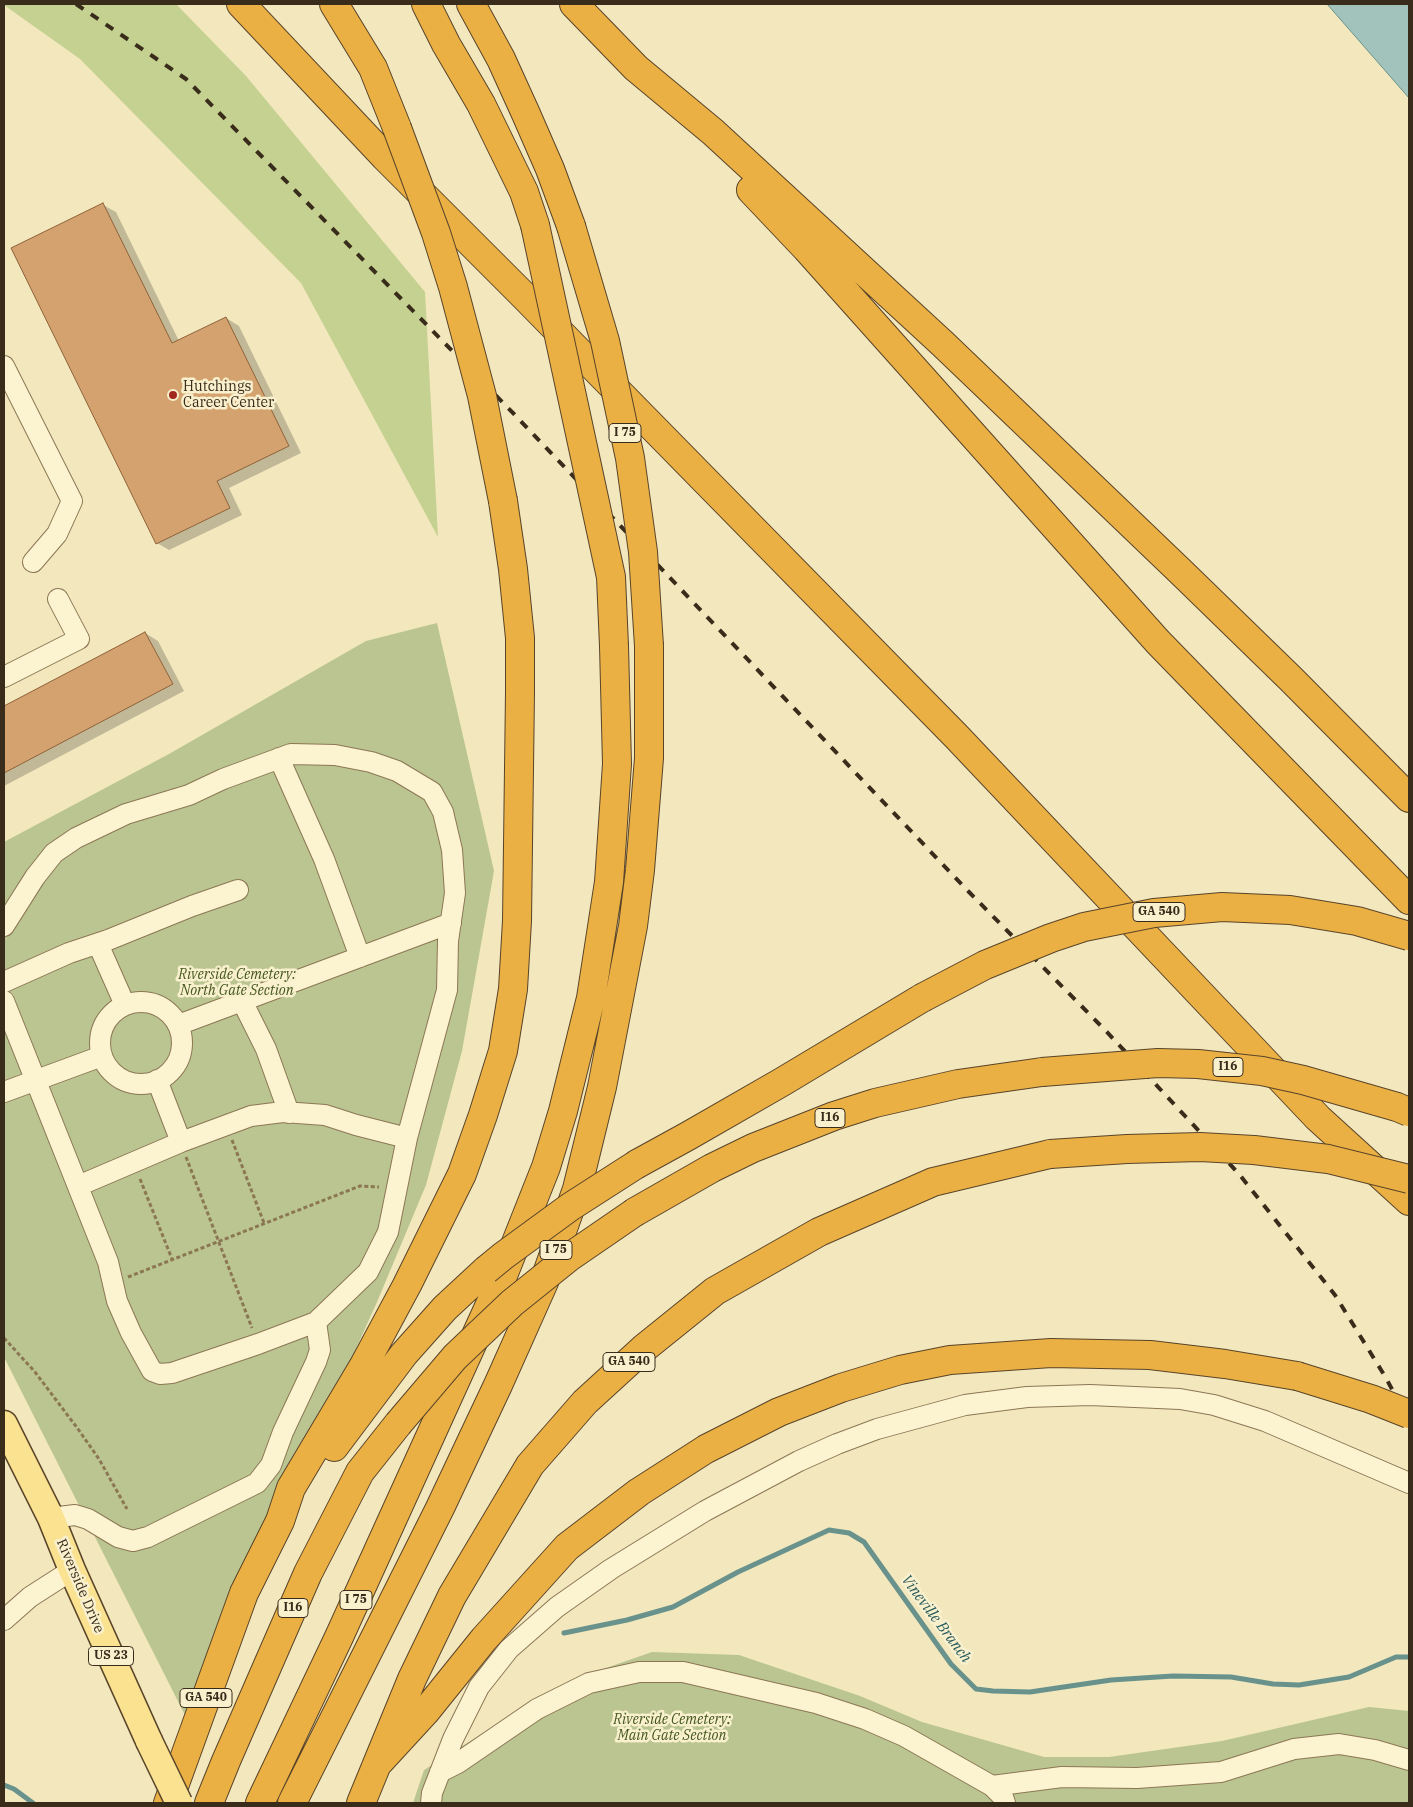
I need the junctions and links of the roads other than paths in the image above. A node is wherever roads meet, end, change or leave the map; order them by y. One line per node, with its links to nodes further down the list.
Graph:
1 (241, 4): 35 (highway)
2 (334, 4): 41 (highway, bridge)
3 (426, 4): 51 (highway, I 75, bridge)
4 (471, 4): 52 (highway, I 75, bridge)
5 (574, 4): 6 (highway)
6 (636, 68): 12 (highway); 14 (highway)
7 (4, 366): 8 (street)
8 (33, 562)
9 (58, 600): 10 (street)
10 (4, 678)
11 (279, 758): 15 (street); 16 (street); 19 (street)
12 (1409, 798)
13 (238, 890): 18 (street)
14 (1409, 900)
15 (451, 923): 19 (street); 31 (street)
16 (4, 926)
17 (1409, 936): 41 (highway, GA 540, bridge)
18 (98, 944): 20 (street); 23 (street)
19 (360, 957): 22 (street)
20 (4, 982)
21 (4, 1001): 26 (street)
22 (242, 1001): 24 (street); 30 (street)
23 (125, 1005): 24 (street); 25 (street)
24 (178, 1025): 27 (street)
25 (102, 1056): 26 (street); 27 (street)
26 (36, 1080): 28 (street); 34 (street)
27 (157, 1080): 32 (street)
28 (4, 1092)
29 (1409, 1112): 50 (highway, I16, bridge)
30 (289, 1113): 31 (street); 32 (street)
31 (407, 1138): 36 (street)
32 (181, 1142): 34 (street)
33 (1409, 1179): 45 (highway, GA 540, bridge)
34 (78, 1186): 36 (street)
35 (1409, 1201)
36 (316, 1322): 40 (street)
37 (1409, 1414): 45 (highway, bridge)
38 (4, 1424): 40 (main road, Riverside Drive / US 23)
39 (1409, 1483): 46 (street)
40 (51, 1518): 42 (main road, Riverside Drive / US 23)
41 (280, 1521): 48 (highway, GA 540)
42 (72, 1570): 43 (street); 49 (main road, Riverside Drive / US 23, bridge)
43 (4, 1620)
44 (1409, 1760): 47 (street)
45 (380, 1761): 53 (highway, GA 540)
46 (440, 1772): 47 (street); 54 (street)
47 (992, 1786): 55 (street)
48 (168, 1803)
49 (179, 1803)
50 (209, 1803)
51 (260, 1803)
52 (292, 1803)
53 (361, 1803)
54 (431, 1803)
55 (1005, 1803)

